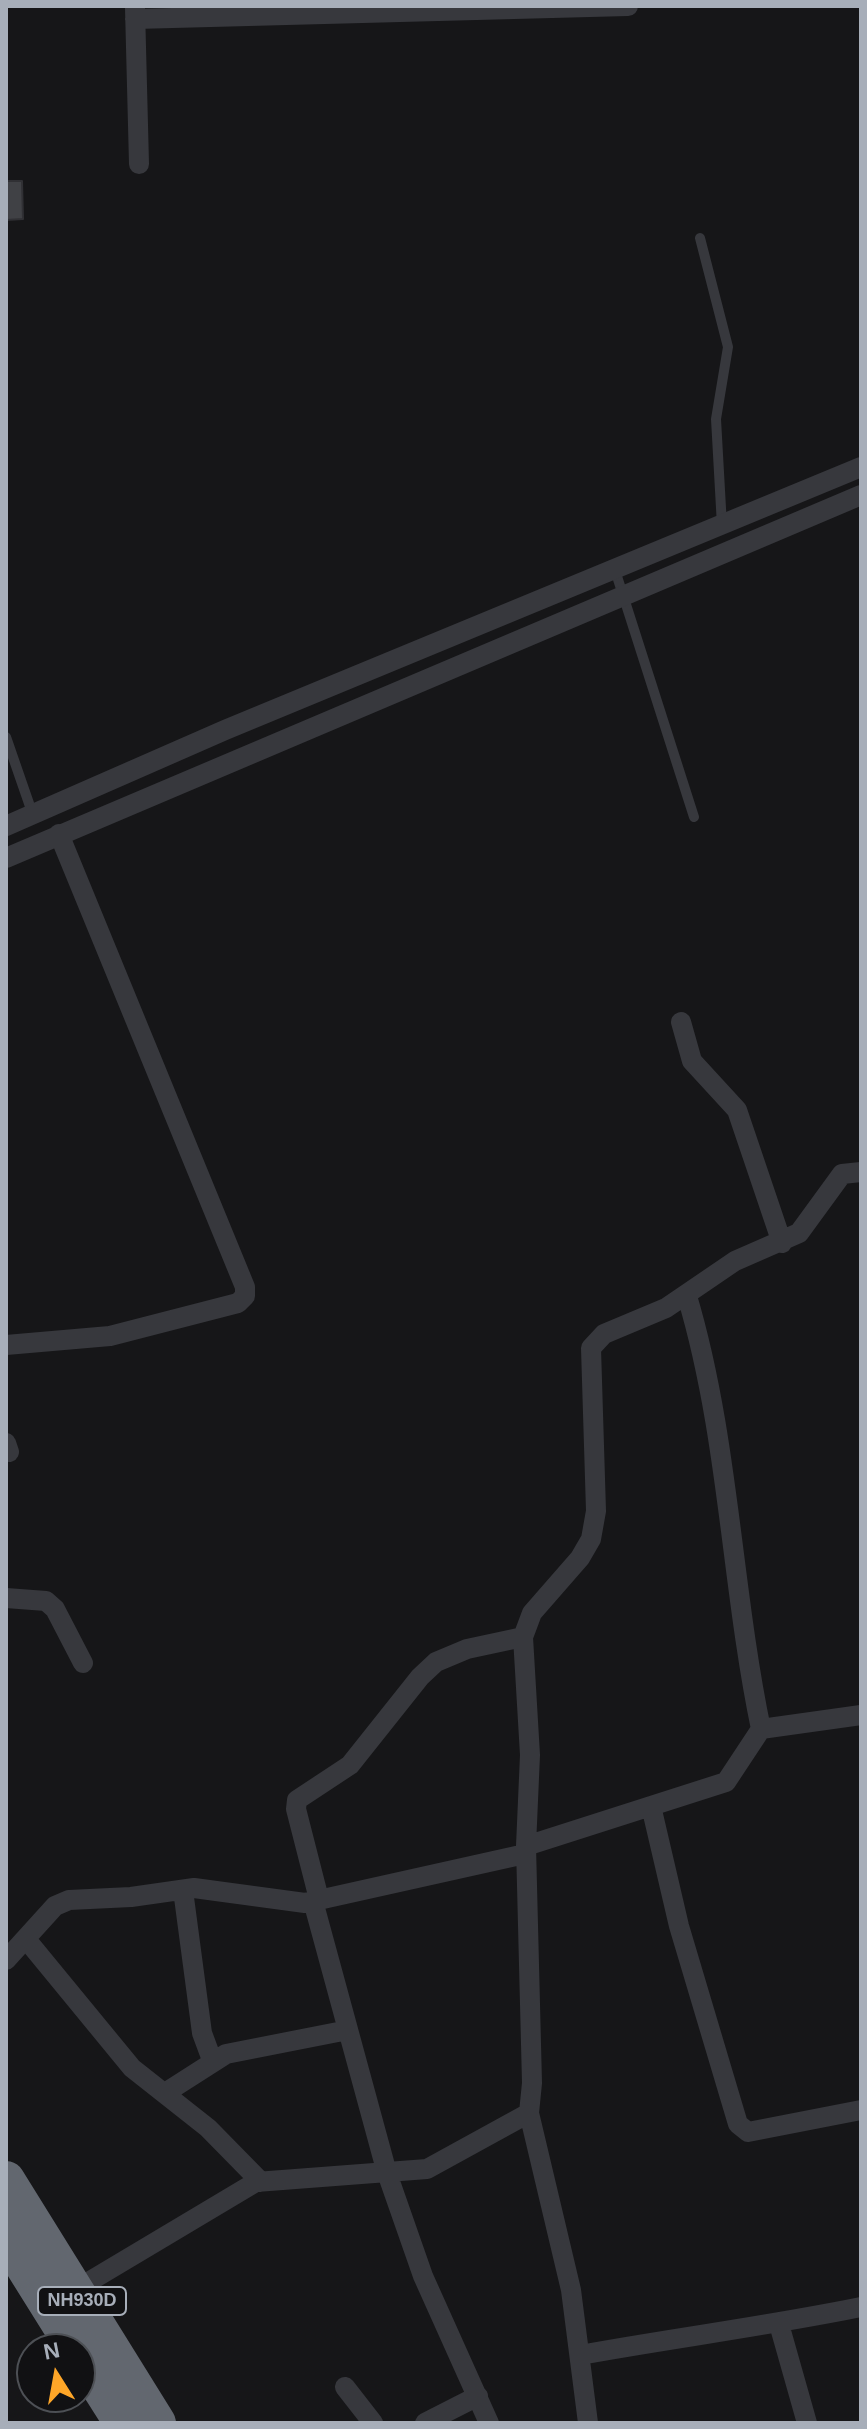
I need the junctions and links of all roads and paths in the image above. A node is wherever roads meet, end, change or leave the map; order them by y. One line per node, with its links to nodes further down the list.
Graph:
1 (628, 6): 2 (street)
2 (547, 7): 3 (street)
3 (447, 8): 4 (street)
4 (135, 12): 5 (street)
5 (139, 164)
6 (700, 238): 9 (lane)
7 (861, 467): 9 (street)
8 (861, 495): 11 (street)
9 (722, 526): 10 (street)
10 (615, 570): 11 (lane); 12 (street)
11 (625, 597): 13 (street); 16 (lane)
12 (466, 631): 13 (lane); 15 (street)
13 (477, 659): 18 (street)
14 (6, 737): 15 (lane)
15 (33, 815): 17 (street)
16 (694, 817)
17 (6, 826)
18 (59, 834): 19 (street); 24 (street)
19 (6, 858)
20 (681, 1022): 22 (street)
21 (861, 1172): 22 (street)
22 (782, 1243): 23 (street)
23 (687, 1296): 26 (street); 29 (street)
24 (6, 1345)
25 (6, 1598): 27 (street)
26 (523, 1637): 31 (street); 33 (street)
27 (83, 1663)
28 (861, 1715): 29 (street)
29 (761, 1729): 30 (street)
30 (651, 1806): 31 (street); 39 (street)
31 (526, 1850): 33 (street); 40 (street)
32 (183, 1890): 33 (street); 34 (street); 37 (street)
33 (316, 1900): 36 (street)
34 (26, 1939): 35 (street); 38 (street)
35 (6, 1960)
36 (348, 2030): 37 (street); 41 (street)
37 (212, 2060): 38 (street)
38 (165, 2093): 43 (street)
39 (861, 2110)
40 (529, 2113): 41 (street); 49 (street)
41 (387, 2173): 43 (street); 52 (street)
42 (6, 2180): 45 (highway, NH930D)
43 (261, 2182): 45 (street)
44 (6, 2237): 48 (highway, NH930D)
45 (75, 2290): 54 (highway, NH930D)
46 (861, 2307): 47 (street)
47 (779, 2324): 49 (street); 59 (street)
48 (66, 2333)
49 (580, 2355): 58 (street)
50 (96, 2380): 53 (highway)
51 (345, 2387): 55 (street)
52 (478, 2396): 56 (street); 57 (street)
53 (123, 2423)
54 (157, 2423)
55 (373, 2423)
56 (425, 2423)
57 (489, 2423)
58 (588, 2423)
59 (807, 2423)

